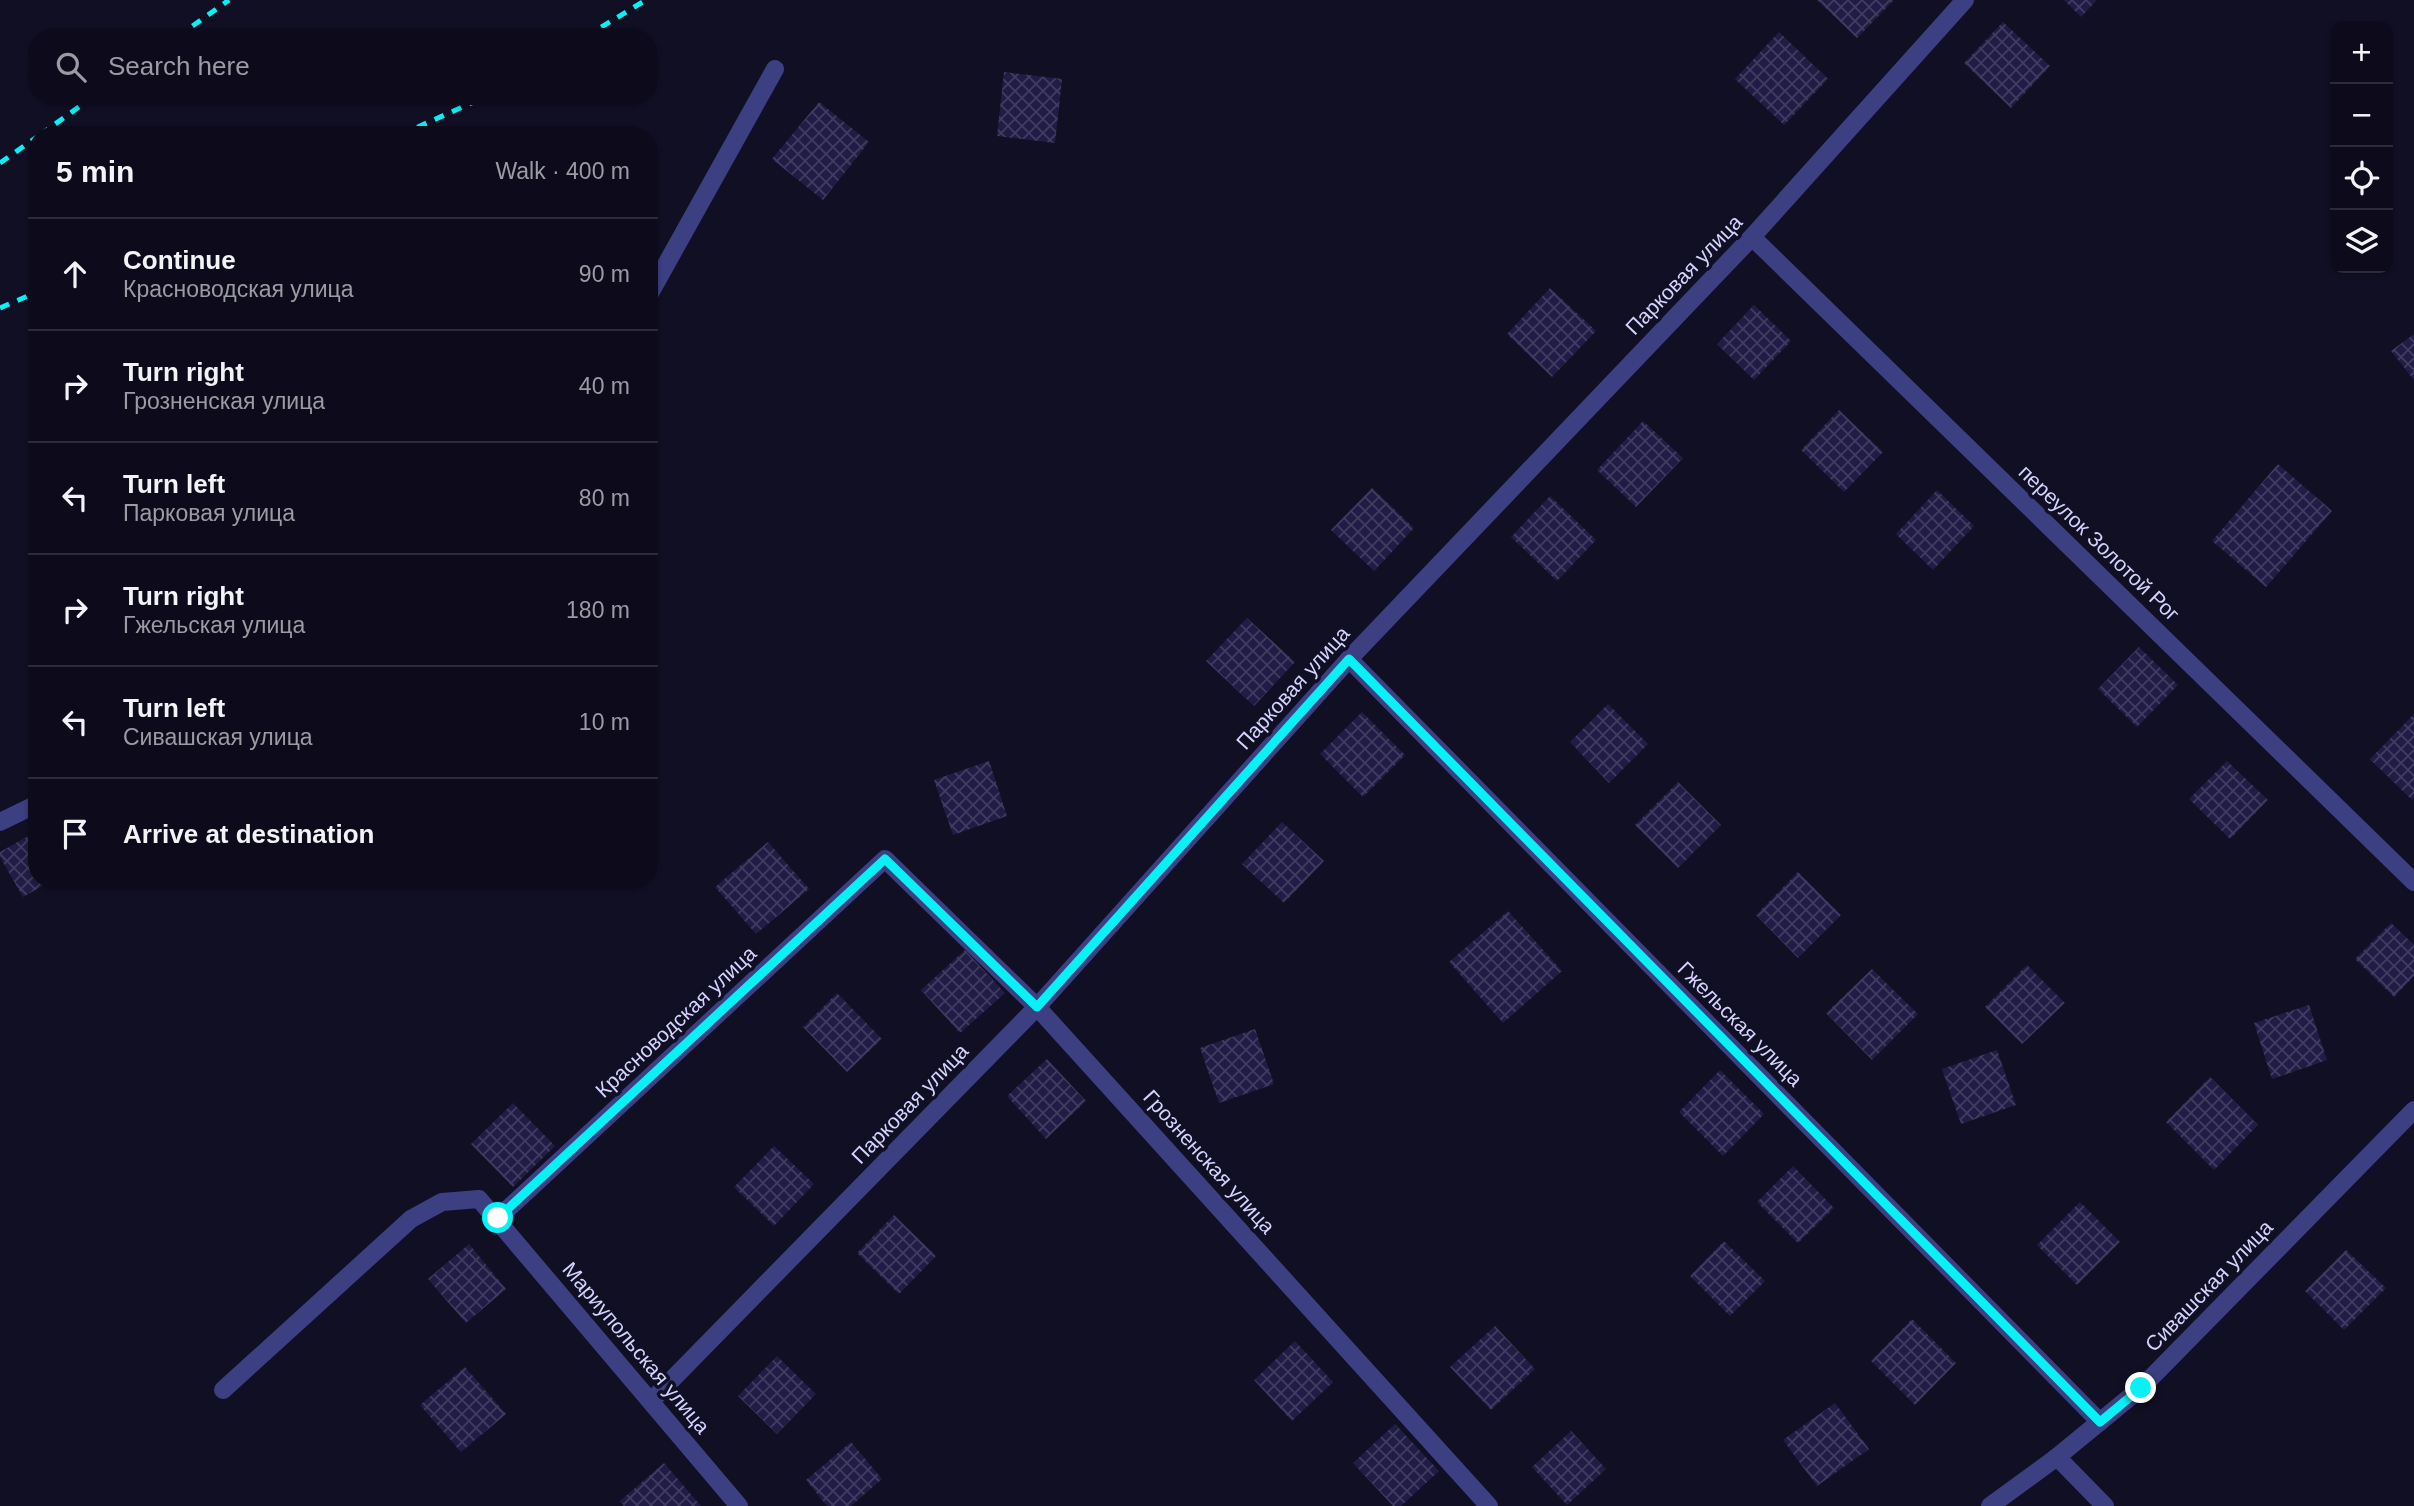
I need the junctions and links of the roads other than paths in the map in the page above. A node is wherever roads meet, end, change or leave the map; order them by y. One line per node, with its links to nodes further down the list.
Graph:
1 (1965, 0): 3 (street, Парковая улица)
2 (775, 69): 4 (street)
3 (1752, 237): 5 (street, Парковая улица); 9 (street, переулок Золотой Рог)
4 (658, 279)
5 (1349, 659): 10 (street, Парковая улица); 15 (street, Гжельская улица)
6 (28, 808): 7 (street)
7 (0, 822)
8 (885, 859): 10 (street, Грозненская улица); 12 (street, Красноводская улица)
9 (2414, 882)
10 (1037, 1007): 14 (street, Парковая улица); 18 (street, Грозненская улица)
11 (2414, 1110): 15 (street, Сивашская улица)
12 (498, 1218): 13 (street, Мариупольская улица); 14 (street, Мариупольская улица)
13 (223, 1391)
14 (651, 1401): 17 (street, Мариупольская улица)
15 (2100, 1422): 16 (street, Сивашская улица)
16 (2057, 1457): 19 (street, Сивашская улица); 20 (street)
17 (739, 1506)
18 (1489, 1506)
19 (1990, 1506)
20 (2105, 1506)

